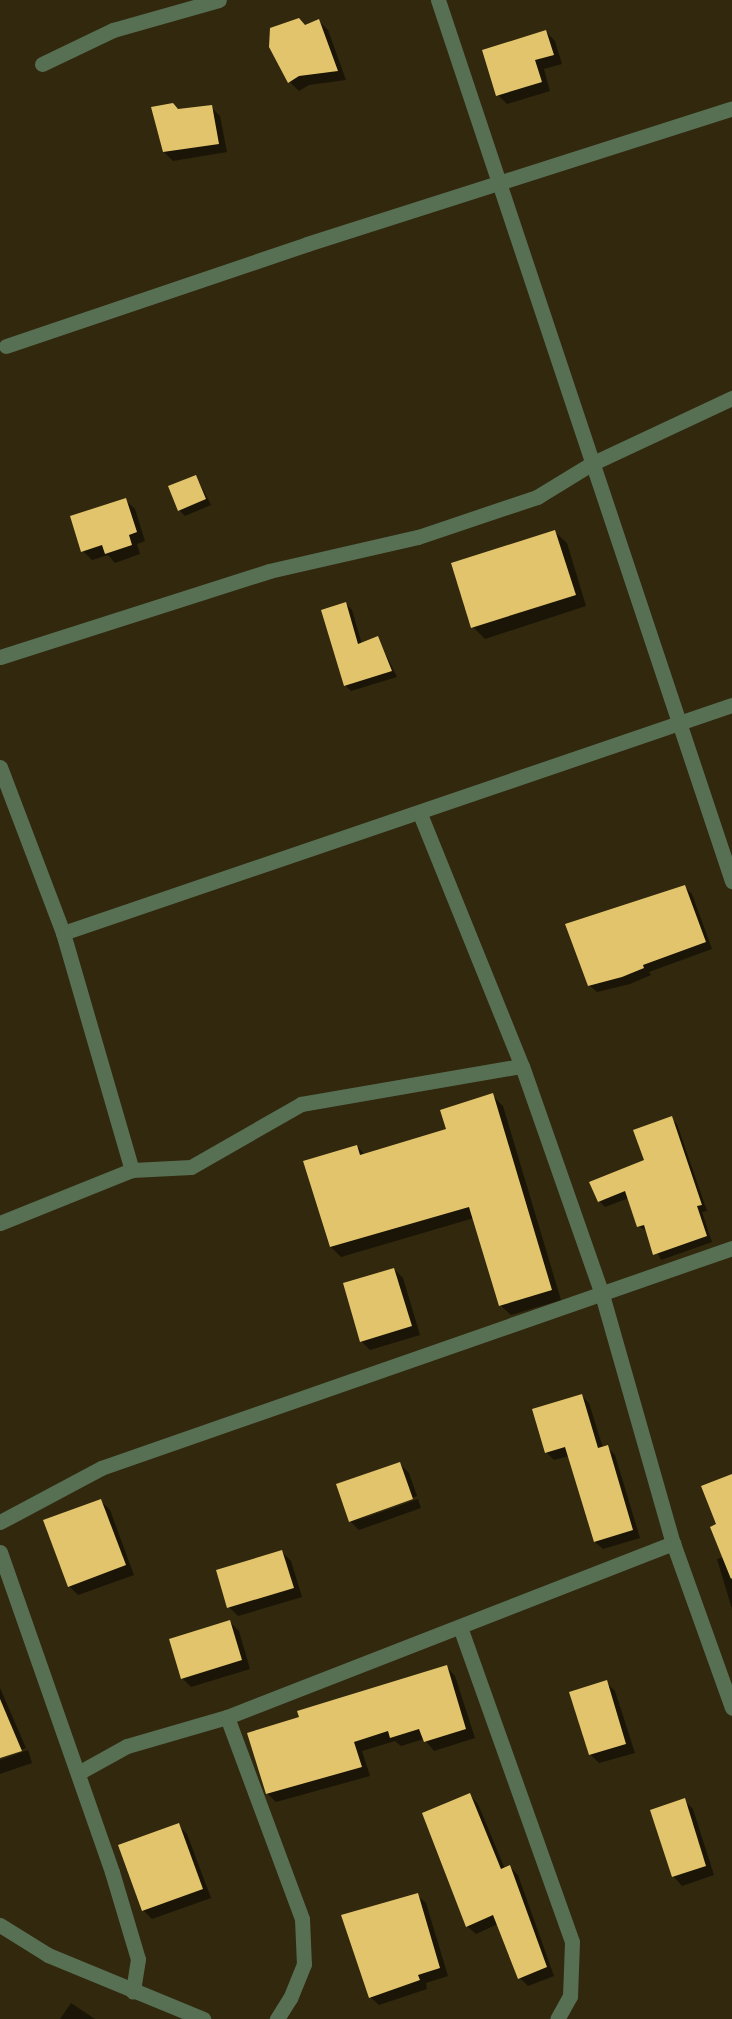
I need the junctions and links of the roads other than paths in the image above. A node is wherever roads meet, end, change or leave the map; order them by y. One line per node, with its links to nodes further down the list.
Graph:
1 (219, 0): 3 (street)
2 (438, 0): 5 (street)
3 (42, 64)
4 (732, 108): 5 (street)
5 (501, 181): 6 (street); 8 (street)
6 (6, 346)
7 (732, 398): 8 (street)
8 (591, 464): 9 (street); 11 (street)
9 (0, 657)
10 (732, 705): 11 (street)
11 (679, 725): 13 (street); 14 (street)
12 (0, 767): 15 (street)
13 (420, 814): 15 (street); 16 (street)
14 (732, 881)
15 (63, 933): 17 (street)
16 (522, 1066): 17 (street); 20 (street)
17 (132, 1170): 18 (street)
18 (0, 1223)
19 (732, 1248): 20 (street)
20 (601, 1291): 21 (street); 22 (street)
21 (0, 1522)
22 (674, 1543): 24 (street); 25 (street)
23 (0, 1552): 27 (street)
24 (460, 1628): 26 (street); 32 (street)
25 (732, 1708)
26 (227, 1717): 27 (street); 31 (street)
27 (78, 1773): 29 (street)
28 (0, 1925): 29 (street)
29 (133, 1992): 30 (street)
30 (203, 2019)
31 (277, 2019)
32 (557, 2019)

